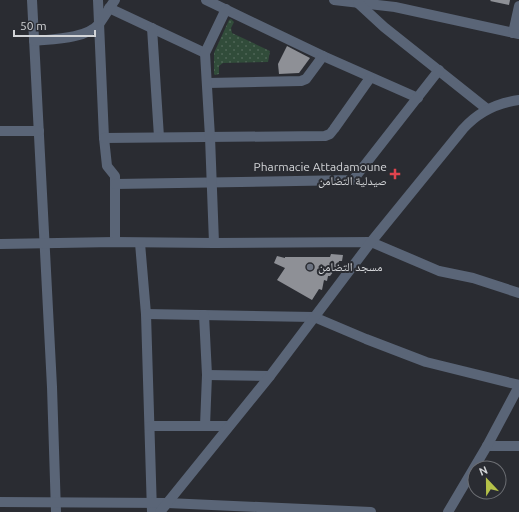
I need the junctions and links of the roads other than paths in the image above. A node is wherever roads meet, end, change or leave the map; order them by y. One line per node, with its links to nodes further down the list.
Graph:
1 (32, 0): 12 (street)
2 (98, 0): 9 (street)
3 (206, 0): 8 (street)
4 (334, 0): 5 (street)
5 (357, 1): 11 (street); 15 (street)
6 (112, 4): 9 (street); 10 (street)
7 (519, 6): 11 (street)
8 (226, 9): 13 (street); 14 (street)
9 (98, 24): 12 (street); 25 (street)
10 (152, 28): 13 (street); 23 (street)
11 (516, 34)
12 (34, 41): 22 (street)
13 (205, 53): 17 (street)
14 (323, 56): 16 (street); 17 (street)
15 (439, 70): 18 (street); 20 (street)
16 (370, 78): 18 (street); 24 (street)
17 (208, 83): 24 (street)
18 (418, 98): 26 (street)
19 (519, 100): 20 (street)
20 (487, 109): 29 (street)
21 (0, 131): 22 (street)
22 (39, 131): 33 (street)
23 (159, 137): 24 (street); 25 (street)
24 (210, 137): 26 (street)
25 (104, 138): 27 (street)
26 (212, 182): 27 (street); 31 (street)
27 (115, 184): 28 (street)
28 (115, 242): 30 (street); 33 (street)
29 (371, 242): 31 (street); 34 (street); 37 (street)
30 (140, 243): 31 (street); 35 (street)
31 (214, 243)
32 (0, 244): 33 (street)
33 (44, 244): 48 (street)
34 (519, 293)
35 (146, 314): 36 (street); 41 (street)
36 (204, 314): 37 (street); 38 (street)
37 (314, 317): 39 (street); 40 (street)
38 (207, 375): 39 (street); 42 (street)
39 (270, 376): 43 (street)
40 (519, 385): 44 (street)
41 (150, 426): 42 (street); 49 (street)
42 (205, 426): 43 (street)
43 (229, 426): 47 (street)
44 (487, 446): 45 (street); 53 (street)
45 (519, 446)
46 (0, 502): 48 (street)
47 (167, 503): 49 (street); 50 (street); 51 (street)
48 (56, 507): 49 (street)
49 (152, 508)
50 (298, 510): 52 (street)
51 (160, 512)
52 (371, 512)
53 (448, 512)

